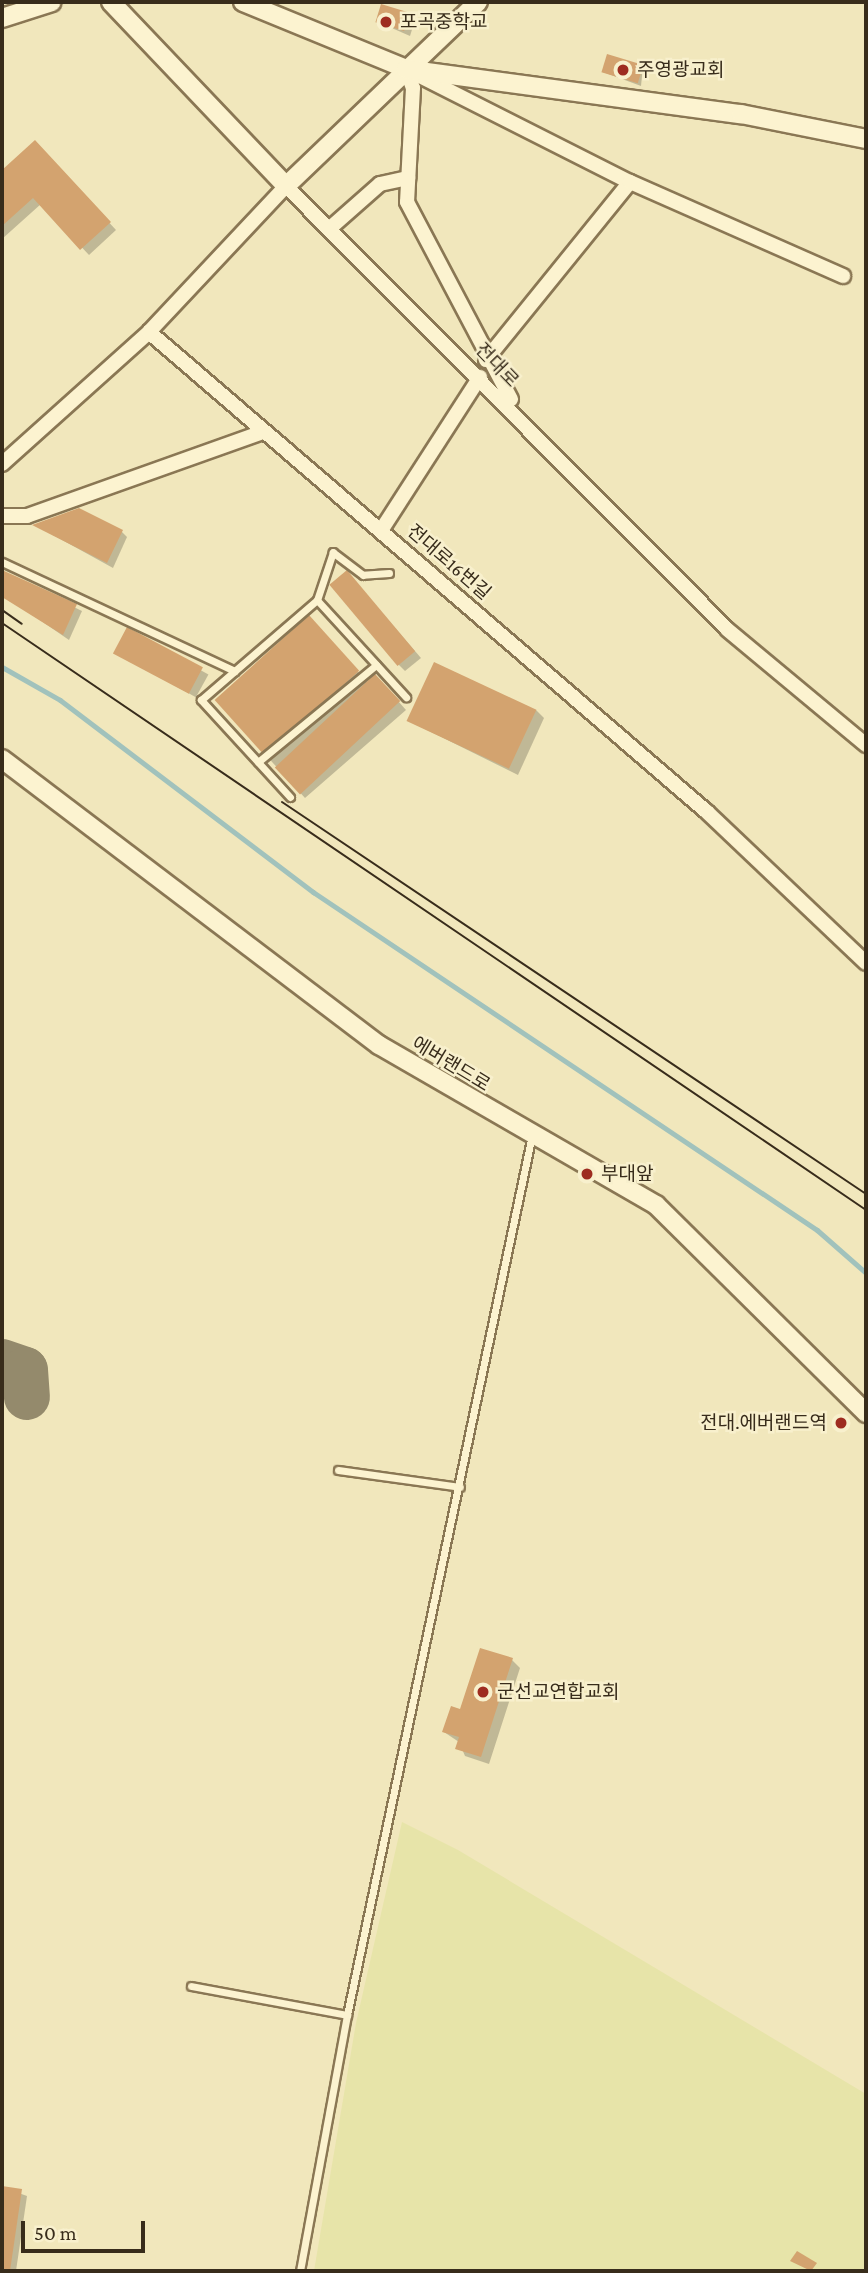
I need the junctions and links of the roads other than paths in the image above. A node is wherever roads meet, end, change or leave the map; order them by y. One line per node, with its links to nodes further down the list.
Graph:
1 (52, 2): 5 (street)
2 (111, 2): 10 (street, 전대로)
3 (243, 2): 6 (street)
4 (478, 2): 6 (street)
5 (2, 18)
6 (406, 69): 7 (street); 8 (street); 9 (street); 10 (street)
7 (866, 139)
8 (408, 178): 11 (street); 14 (street)
9 (630, 182): 12 (street); 14 (street)
10 (286, 186): 11 (street, 전대로); 13 (street)
11 (329, 229): 15 (street, 전대로)
12 (843, 276)
13 (149, 332): 17 (street, 전대로16번길); 18 (street)
14 (486, 360): 16 (street)
15 (480, 377): 16 (street, 전대로); 20 (street)
16 (530, 430): 27 (street, 전대로)
17 (260, 433): 19 (street); 20 (street, 전대로16번길)
18 (2, 464)
19 (2, 516)
20 (382, 529): 31 (street, 전대로16번길)
21 (2, 562): 25 (lane)
22 (388, 573): 23 (lane)
23 (317, 600): 24 (lane); 25 (lane)
24 (376, 664): 26 (lane); 29 (lane)
25 (235, 671): 29 (lane)
26 (406, 697)
27 (866, 745)
28 (2, 759): 32 (street, 에버랜드로)
29 (258, 762): 30 (lane)
30 (290, 797)
31 (866, 963)
32 (533, 1131): 33 (street, 에버랜드로); 35 (lane)
33 (866, 1413)
34 (338, 1470): 35 (lane)
35 (460, 1488): 37 (lane)
36 (191, 1986): 37 (lane)
37 (347, 2015): 38 (lane)
38 (300, 2271)

